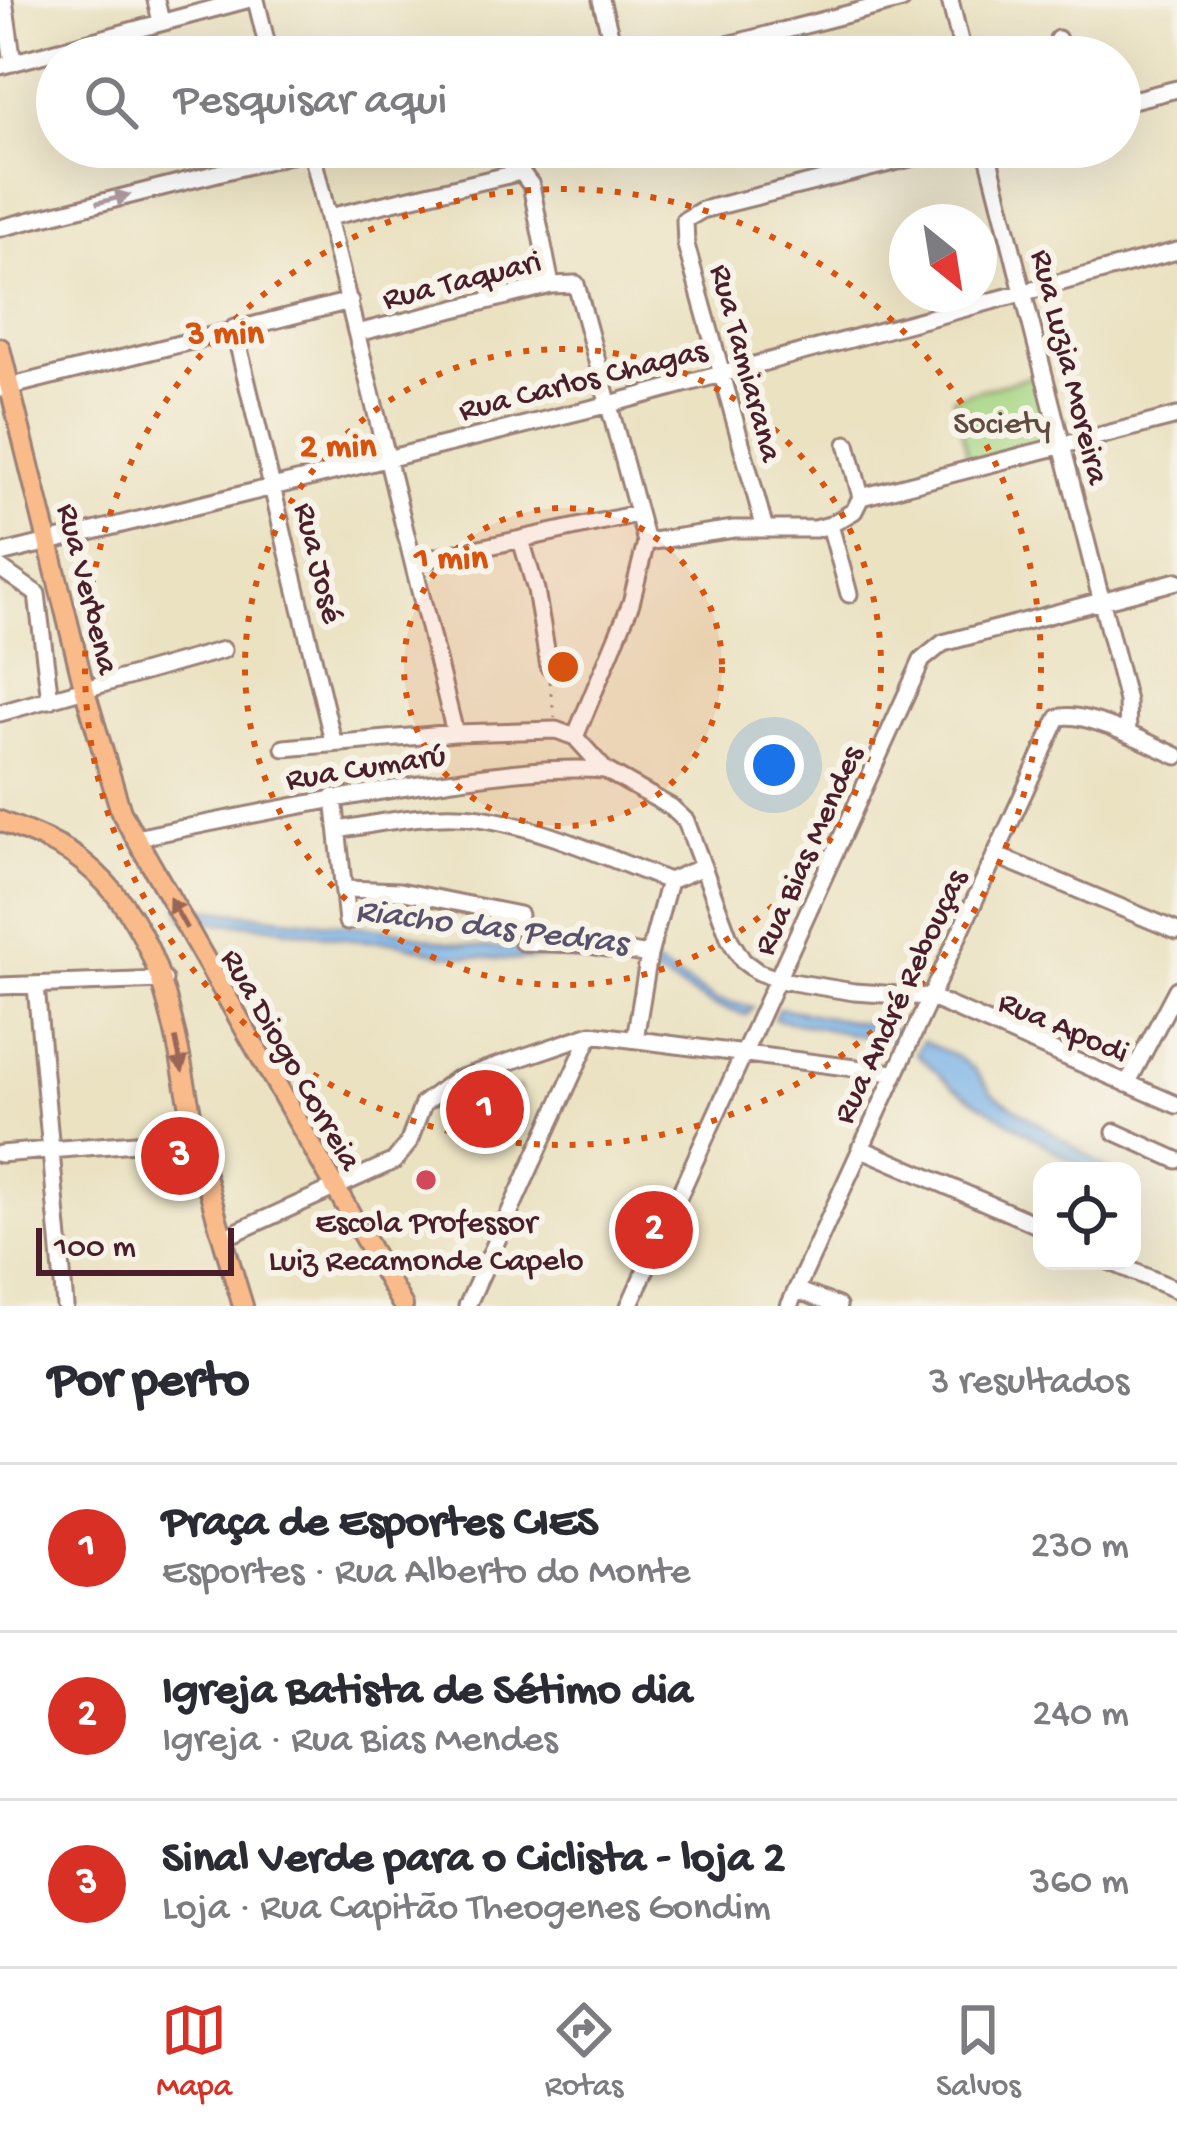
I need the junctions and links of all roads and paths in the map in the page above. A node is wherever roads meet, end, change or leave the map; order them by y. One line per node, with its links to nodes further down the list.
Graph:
1 (4, 0): 15 (street)
2 (156, 0): 8 (street)
3 (246, 0): 8 (street)
4 (256, 0): 10 (street)
5 (601, 0): 11 (street)
6 (902, 0): 12 (street)
7 (950, 0): 13 (street)
8 (161, 22): 9 (street)
9 (110, 36)
10 (265, 36)
11 (610, 36)
12 (762, 36)
13 (959, 36)
14 (36, 56): 15 (street)
15 (7, 64)
16 (1177, 89): 17 (street)
17 (1141, 98)
18 (231, 168): 23 (street, one-way to 18)
19 (311, 168): 22 (street)
20 (872, 168): 31 (street, Rua Tamiarana)
21 (991, 168): 26 (street, Rua Luzia Moreira)
22 (329, 218): 25 (street); 27 (street)
23 (0, 228)
24 (1177, 251): 26 (street, Rua Carlos Chagas)
25 (551, 285): 29 (street, Rua Taquari); 33 (street, Rua Taquari)
26 (1024, 293): 31 (street, Rua Carlos Chagas); 36 (street, Rua Luzia Moreira)
27 (350, 301): 28 (street, Rua Taquari); 29 (street)
28 (234, 328): 32 (street, Rua Taquari); 38 (street, Rua José)
29 (357, 333): 37 (street)
30 (0, 348): 32 (main road, Rua Verbena)
31 (721, 373): 33 (street, Rua Carlos Chagas); 42 (street, Rua Tamiarana)
32 (5, 388): 44 (main road, Rua Verbena)
33 (610, 404): 37 (street, Rua Carlos Chagas); 40 (street)
34 (1177, 416): 36 (street)
35 (847, 444): 39 (street)
36 (1062, 446): 39 (street); 51 (street, Rua Luzia Moreira)
37 (386, 456): 38 (street, Rua Carlos Chagas); 47 (street)
38 (271, 484): 44 (street, Rua Carlos Chagas); 61 (street, Rua José)
39 (861, 497): 41 (street)
40 (637, 514): 43 (street); 45 (street)
41 (830, 525): 42 (street); 50 (street)
42 (765, 529): 45 (street)
43 (521, 540): 47 (street); 53 (street)
44 (49, 542): 46 (street, Rua Carlos Chagas); 54 (main road, Rua Verbena)
45 (646, 542): 60 (street)
46 (0, 554)
47 (415, 562): 58 (street)
48 (0, 568): 55 (street)
49 (1177, 581): 51 (street, Rua Bias Mendes)
50 (849, 595)
51 (1102, 600): 59 (street, Rua Luzia Moreira); 79 (street, Rua Bias Mendes)
52 (223, 650): 54 (street)
53 (549, 667): 57 (path)
54 (85, 691): 55 (street); 68 (main road, Rua Verbena)
55 (50, 700): 56 (street)
56 (0, 713)
57 (556, 730): 58 (street); 60 (street)
58 (455, 733): 61 (street)
59 (1128, 734): 63 (street); 69 (street, Rua André Rebouças)
60 (575, 736): 64 (street)
61 (333, 741): 62 (street)
62 (284, 748)
63 (1177, 757)
64 (605, 770): 65 (street, Rua Cumarú); 70 (street)
65 (334, 797): 67 (street); 68 (street, Rua Cumarú)
66 (0, 821): 78 (main road)
67 (339, 830): 71 (street); 72 (street)
68 (136, 838): 96 (main road, Rua Diogo Correia, one-way to 68)
69 (995, 855): 75 (street); 83 (street, Rua André Rebouças)
70 (703, 867): 71 (street); 79 (street)
71 (669, 881): 77 (street)
72 (346, 889): 73 (street); 74 (street)
73 (520, 915)
74 (347, 922)
75 (1177, 931)
76 (522, 942): 77 (street)
77 (648, 964): 85 (street)
78 (164, 980): 81 (street); 91 (main road, one-way to 91)
79 (780, 980): 83 (street, Rua Apodi); 86 (street, Rua Bias Mendes)
80 (0, 986): 81 (street)
81 (36, 986): 93 (street)
82 (1177, 989): 88 (street)
83 (929, 997): 87 (street, Rua André Rebouças); 88 (street, Rua Apodi)
84 (591, 1034): 85 (street); 96 (street); 105 (street)
85 (635, 1039): 86 (street)
86 (748, 1051): 87 (street); 106 (street, Rua Bias Mendes)
87 (893, 1073): 92 (street, Rua André Rebouças)
88 (1127, 1084): 89 (street, Rua Apodi)
89 (1177, 1105)
90 (1115, 1132): 95 (street)
91 (196, 1138): 93 (street); 98 (main road)
92 (860, 1148): 97 (street); 101 (street, Rua André Rebouças)
93 (53, 1149): 94 (street); 103 (street)
94 (0, 1154)
95 (1177, 1160)
96 (334, 1190): 98 (street); 102 (main road, Rua Diogo Correia)
97 (1033, 1223)
98 (224, 1238): 104 (main road)
99 (1130, 1270): 100 (street)
100 (1177, 1290)
101 (793, 1298): 107 (street)
102 (398, 1304)
103 (65, 1306)
104 (243, 1306)
105 (467, 1306)
106 (629, 1306)
107 (838, 1306)

